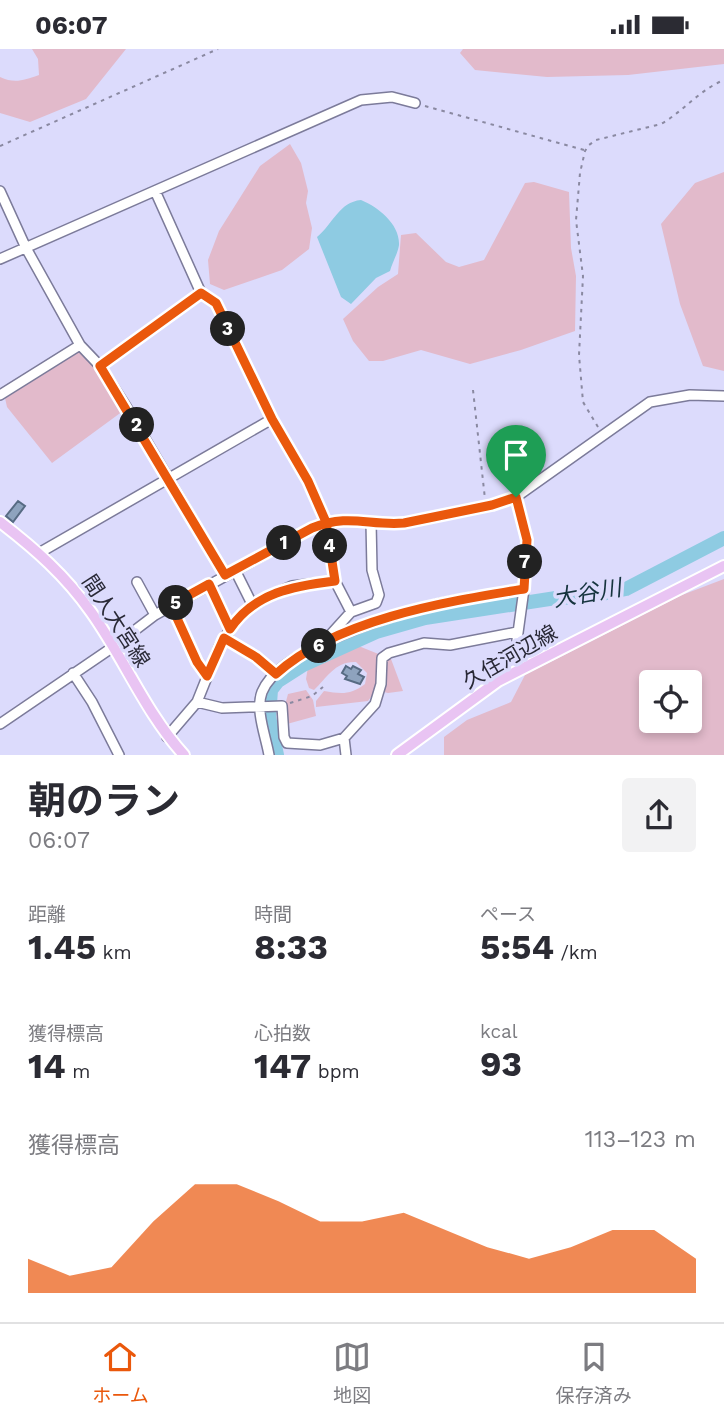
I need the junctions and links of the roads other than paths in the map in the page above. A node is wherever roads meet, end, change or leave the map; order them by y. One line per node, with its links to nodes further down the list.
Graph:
1 (415, 103): 3 (street)
2 (0, 191): 4 (street)
3 (156, 193): 4 (street); 6 (street)
4 (26, 248): 5 (street); 7 (street)
5 (0, 259)
6 (201, 293): 8 (street); 11 (street)
7 (80, 345): 8 (street); 9 (street)
8 (100, 366): 12 (street)
9 (0, 395)
10 (724, 396): 13 (street)
11 (272, 419): 12 (street); 15 (street)
12 (169, 479): 17 (street); 19 (street)
13 (516, 497): 16 (street); 22 (street)
14 (0, 522): 17 (main road, 間人大宮線)
15 (326, 522): 16 (street); 19 (street); 20 (street)
16 (371, 522): 25 (street)
17 (39, 553): 30 (main road, 間人大宮線)
18 (724, 566): 31 (main road, 久住河辺線)
19 (230, 573): 23 (street); 24 (street)
20 (335, 581): 24 (street); 25 (street)
21 (137, 582): 26 (street)
22 (524, 589): 27 (street); 29 (street)
23 (171, 605): 26 (street); 34 (street)
24 (253, 606): 28 (street)
25 (351, 612): 29 (street)
26 (156, 615): 30 (street)
27 (517, 632): 31 (street); 39 (street)
28 (224, 638): 33 (street); 34 (street)
29 (321, 644): 33 (street)
30 (113, 647): 32 (street); 38 (main road, 間人大宮線)
31 (520, 669): 40 (main road, 久住河辺線)
32 (73, 673): 37 (street); 41 (street)
33 (276, 674): 36 (street)
34 (207, 676): 35 (street)
35 (197, 702): 36 (street); 38 (street)
36 (263, 706): 39 (street); 43 (street)
37 (0, 724)
38 (167, 737): 42 (main road, 間人大宮線)
39 (344, 738): 44 (street)
40 (410, 751): 45 (main road, 久住河辺線)
41 (119, 755)
42 (184, 755)
43 (269, 755)
44 (346, 755)
45 (397, 755)

